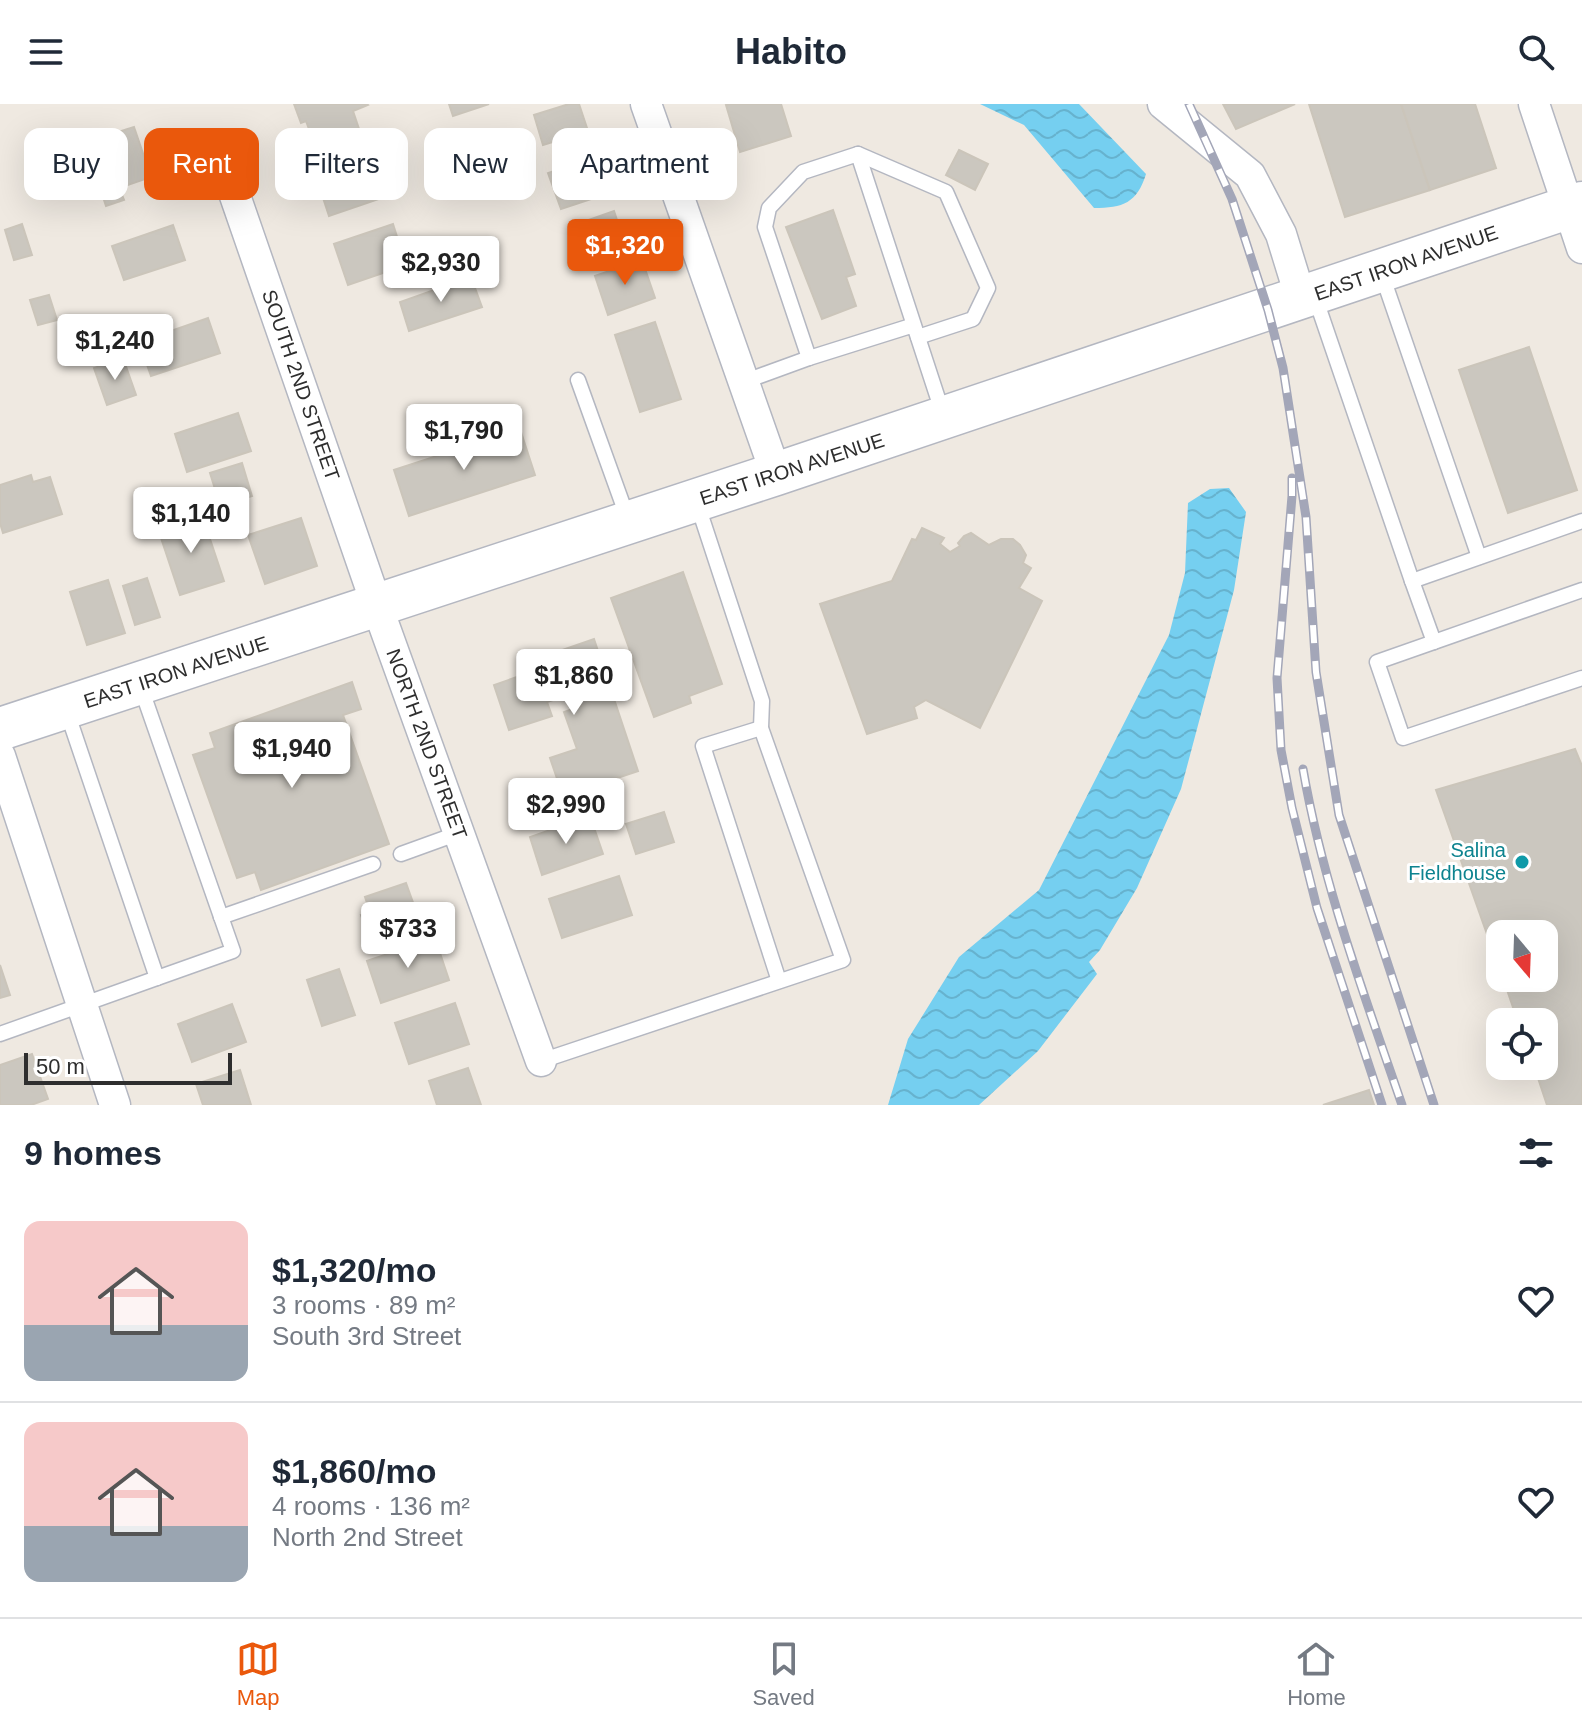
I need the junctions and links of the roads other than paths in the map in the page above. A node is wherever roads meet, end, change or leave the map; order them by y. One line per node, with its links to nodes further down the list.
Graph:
1 (646, 104): 13 (street)
2 (1163, 104): 9 (street)
3 (1534, 104): 6 (street)
4 (858, 154): 10 (lane); 10 (lane); 11 (lane)
5 (236, 200): 22 (street, SOUTH 2ND STREET)
6 (1575, 206): 7 (street); 8 (street, EAST IRON AVENUE)
7 (1582, 248)
8 (1381, 272): 9 (street, EAST IRON AVENUE); 19 (lane)
9 (1307, 297): 14 (street, EAST IRON AVENUE); 20 (lane)
10 (916, 331): 11 (lane); 14 (lane)
11 (809, 358): 13 (lane)
12 (578, 380): 18 (lane)
13 (743, 382): 15 (street)
14 (944, 418): 15 (street, EAST IRON AVENUE)
15 (776, 474): 16 (street, EAST IRON AVENUE)
16 (696, 501): 18 (street, EAST IRON AVENUE); 27 (lane)
17 (1582, 521): 19 (lane)
18 (629, 523): 22 (street, EAST IRON AVENUE)
19 (1479, 557): 20 (lane)
20 (1412, 581): 23 (lane)
21 (1582, 590): 23 (lane)
22 (377, 606): 25 (street, EAST IRON AVENUE); 30 (street, NORTH 2ND STREET)
23 (1434, 642): 24 (lane)
24 (1582, 678)
25 (140, 684): 26 (street, EAST IRON AVENUE); 33 (lane)
26 (66, 708): 28 (street, EAST IRON AVENUE); 34 (lane)
27 (761, 728): 35 (lane); 35 (lane)
28 (0, 729)
29 (0, 756): 36 (street)
30 (459, 833): 31 (lane); 38 (street, NORTH 2ND STREET)
31 (401, 854)
32 (373, 864): 33 (lane)
33 (221, 917): 34 (lane)
34 (157, 978): 36 (lane)
35 (779, 981): 38 (lane)
36 (83, 1005): 37 (lane); 39 (street)
37 (0, 1034)
38 (541, 1061)
39 (115, 1105)

